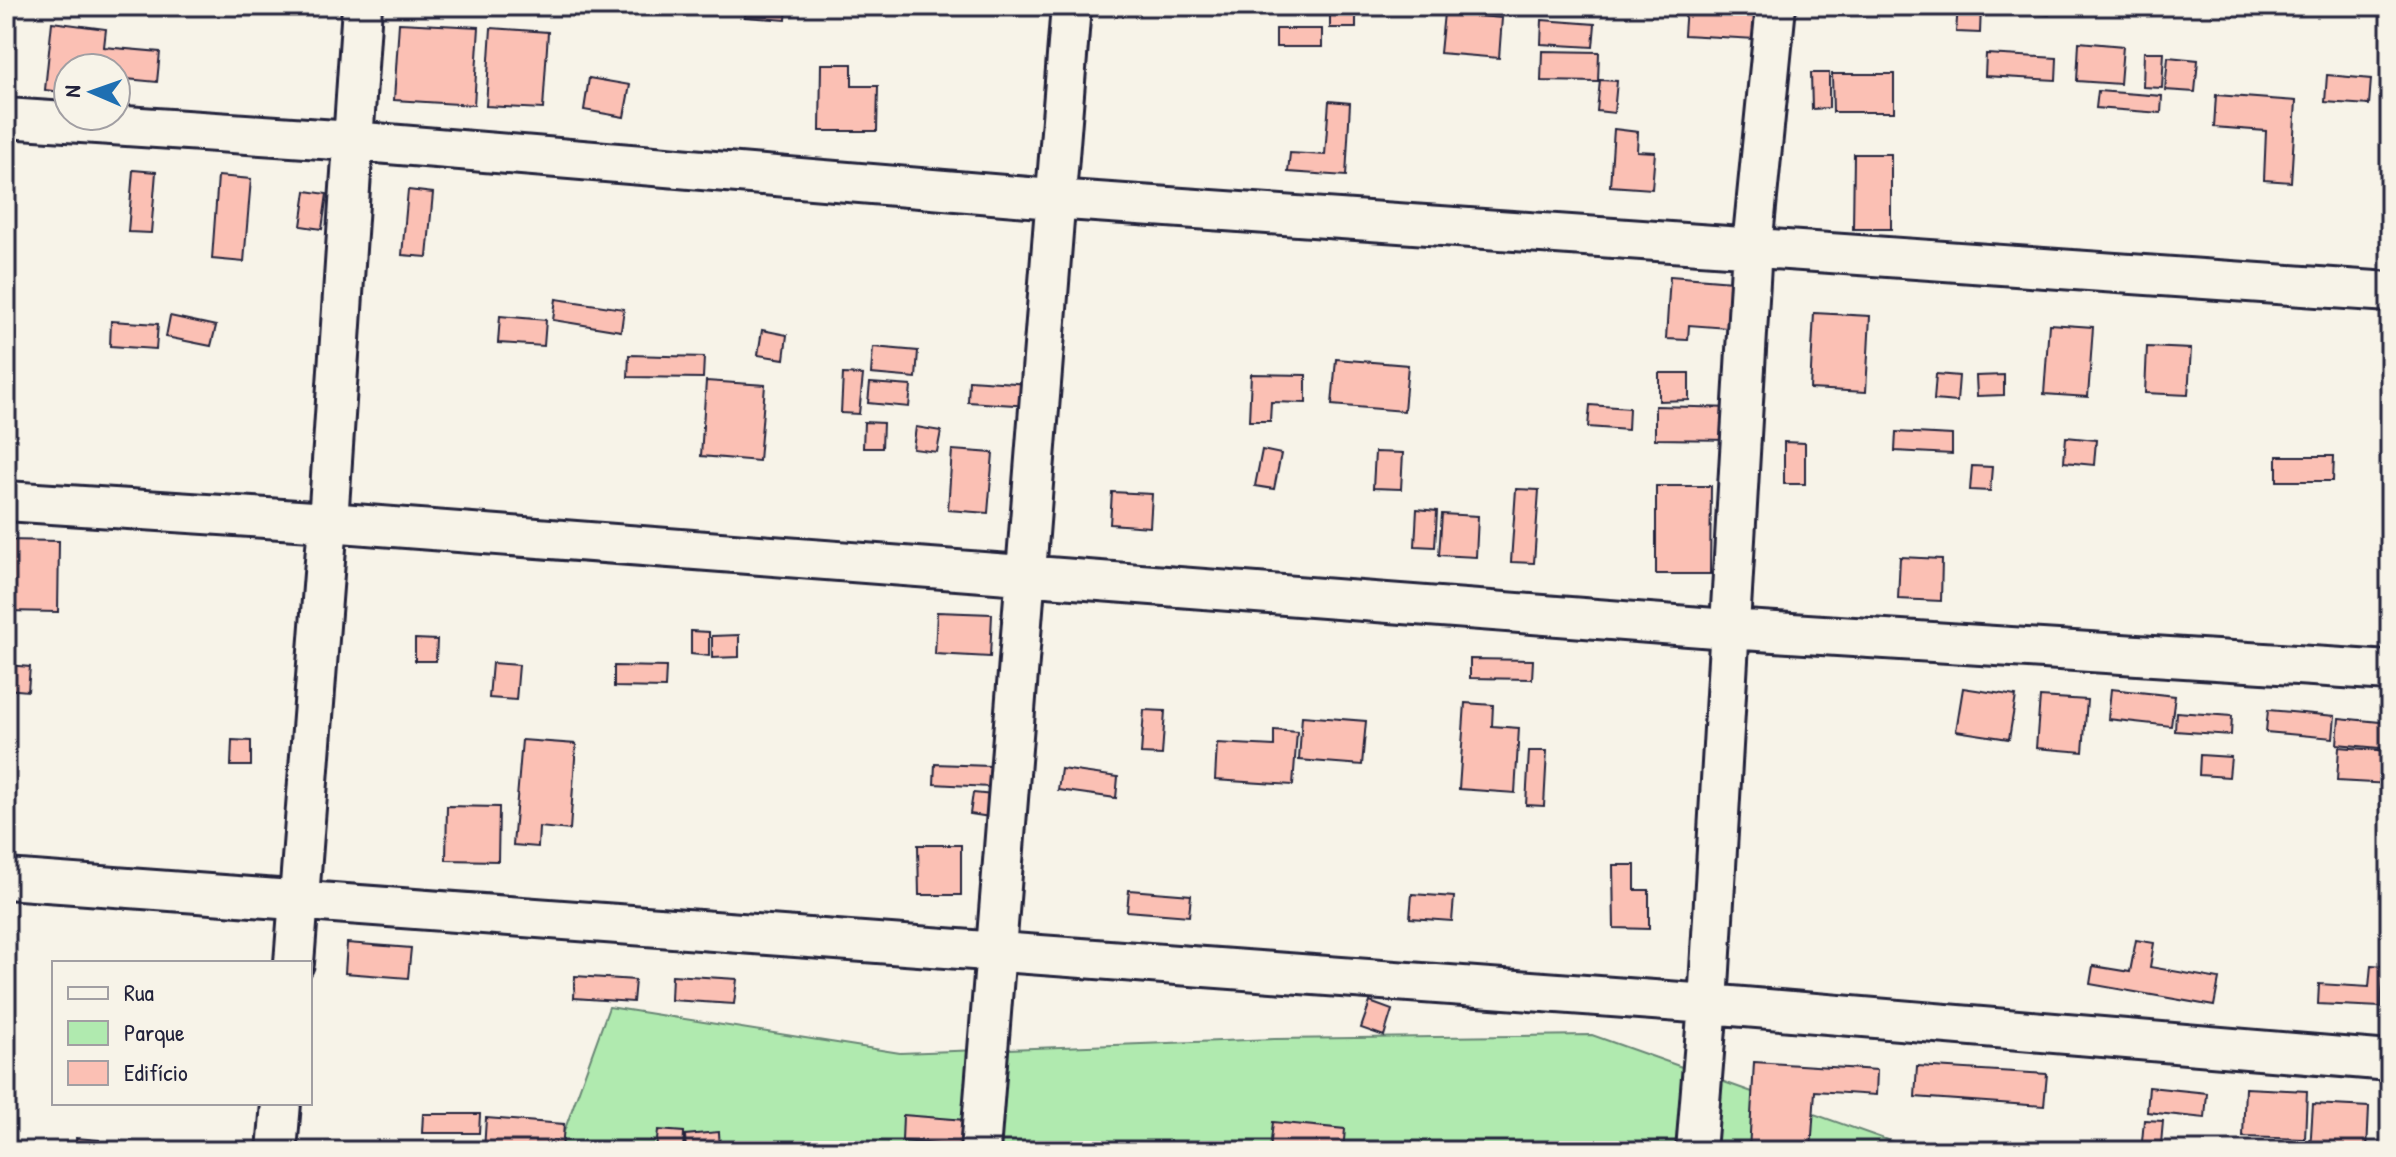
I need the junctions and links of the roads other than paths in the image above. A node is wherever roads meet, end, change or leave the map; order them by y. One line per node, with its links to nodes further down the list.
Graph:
1 (362, 6): 5 (street)
2 (1071, 6): 6 (street)
3 (1776, 6): 7 (street)
4 (6, 118): 5 (street)
5 (352, 141): 6 (street); 10 (street)
6 (1053, 199): 7 (street); 11 (street)
7 (1752, 247): 8 (street); 12 (street)
8 (2390, 292)
9 (6, 501): 10 (street)
10 (328, 522): 11 (street); 15 (street)
11 (1023, 575): 12 (street); 16 (street)
12 (1728, 629): 13 (street); 18 (street)
13 (2390, 671)
14 (6, 879): 15 (street)
15 (300, 899): 16 (street); 17 (street)
16 (996, 951): 18 (street); 22 (street)
17 (294, 961)
18 (1708, 1004): 19 (street); 23 (street)
19 (2390, 1061)
20 (281, 1105): 21 (street)
21 (277, 1151)
22 (980, 1151)
23 (1696, 1151)

